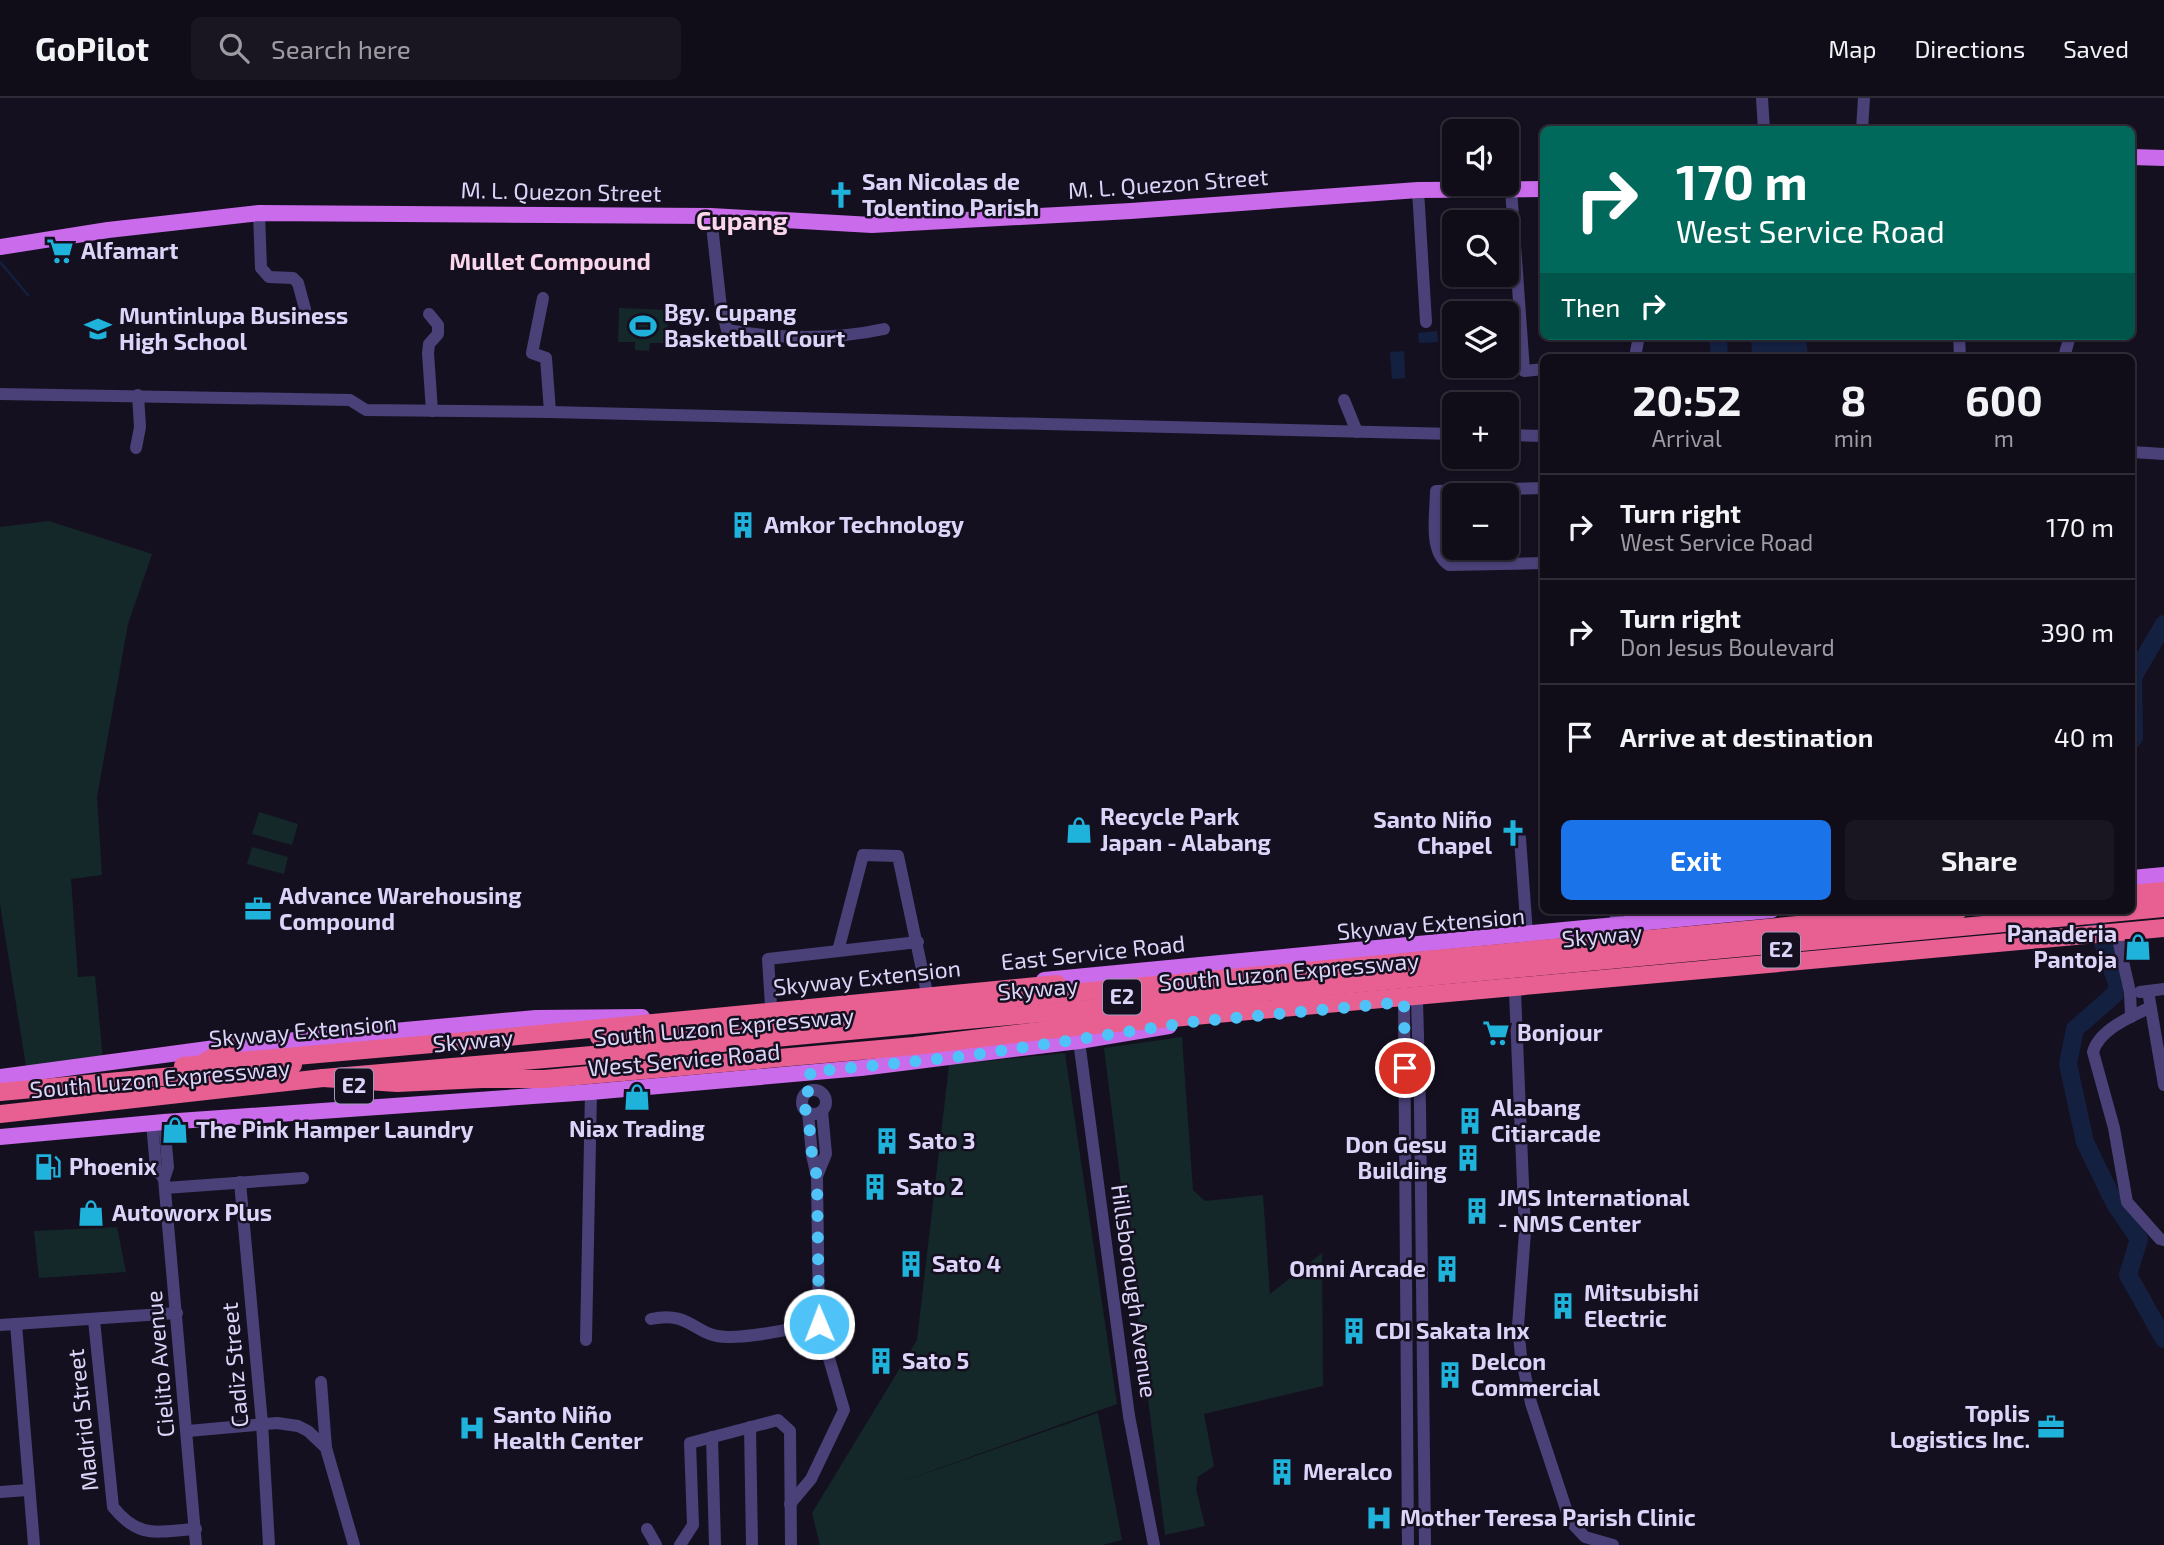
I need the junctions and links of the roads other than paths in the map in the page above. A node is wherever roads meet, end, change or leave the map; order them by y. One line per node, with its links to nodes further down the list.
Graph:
1 (1762, 98): 3 (street)
2 (1864, 98): 4 (street)
3 (1764, 126)
4 (1862, 126)
5 (2135, 158): 6 (main road)
6 (2164, 158)
7 (1519, 189): 8 (main road, M. L. Quezon Street)
8 (1540, 189)
9 (1418, 190): 10 (main road, M. L. Quezon Street); 13 (main road, M. L. Quezon Street); 18 (street)
10 (1442, 190)
11 (1512, 196): 20 (street)
12 (259, 213): 13 (main road, M. L. Quezon Street); 14 (main road, M. L. Quezon Street); 16 (street)
13 (711, 216): 19 (street)
14 (0, 247)
15 (543, 298): 25 (street)
16 (304, 309)
17 (429, 314): 24 (street)
18 (1426, 322)
19 (884, 329)
20 (1540, 369)
21 (0, 394): 22 (street)
22 (138, 395): 24 (street); 30 (street)
23 (1344, 400): 26 (street)
24 (432, 411): 25 (street)
25 (550, 412): 26 (street)
26 (1357, 432): 27 (street)
27 (1442, 434)
28 (1519, 435): 29 (street)
29 (1540, 436)
30 (136, 447)
31 (2135, 452): 32 (street)
32 (2164, 454)
33 (1540, 488): 34 (street)
34 (1540, 563)
35 (1520, 838): 54 (street)
36 (2164, 875): 37 (main road)
37 (2135, 878)
38 (2164, 880): 39 (highway)
39 (2135, 883)
40 (2164, 891): 41 (highway)
41 (2135, 894)
42 (2164, 900): 43 (highway)
43 (2135, 903)
44 (2164, 911): 50 (highway, Skyway / E2, bridge); 53 (highway, South Luzon Expressway / E2)
45 (1683, 914): 51 (main road, East Service Road)
46 (1806, 914): 68 (highway, Skyway Extension / E2, bridge)
47 (1915, 914): 68 (highway, South Luzon Expressway / E2)
48 (2015, 914): 77 (highway, Skyway / E2)
49 (2131, 914): 71 (highway, Skyway / E2, bridge)
50 (2135, 914)
51 (1616, 917): 54 (main road, East Service Road)
52 (2164, 929): 53 (main road, West Service Road); 71 (highway, E2, bridge)
53 (2102, 930): 59 (main road, West Service Road); 60 (street); 79 (highway, South Luzon Expressway / E2)
54 (1527, 934): 61 (main road, East Service Road)
55 (918, 942): 56 (street); 56 (street); 61 (street)
56 (838, 951): 63 (street)
57 (2164, 989): 58 (street)
58 (2148, 991): 60 (street); 64 (street)
59 (1515, 992): 62 (main road, West Service Road); 120 (street)
60 (2130, 992): 65 (street)
61 (927, 993): 63 (main road, East Service Road)
62 (1410, 1001): 66 (main road, West Service Road); 85 (street); 86 (street)
63 (771, 1006): 67 (main road, East Service Road)
64 (2149, 1008): 65 (street); 73 (street)
65 (2131, 1017): 87 (street)
66 (1079, 1041): 69 (main road, West Service Road); 117 (street, Hillsborough Avenue)
67 (230, 1046): 68 (highway); 70 (main road, East Service Road)
68 (183, 1070): 72 (highway, E2); 75 (highway, South Luzon Expressway / E2)
69 (810, 1072): 74 (street); 76 (main road, West Service Road)
70 (0, 1077)
71 (323, 1078): 79 (highway, Skyway / E2)
72 (0, 1082)
73 (2164, 1085)
74 (813, 1090): 78 (street); 78 (street)
75 (0, 1092)
76 (591, 1092): 80 (main road, West Service Road); 94 (street)
77 (0, 1107)
78 (817, 1114): 92 (street)
79 (0, 1117)
80 (158, 1122): 81 (main road, West Service Road); 84 (street, Cielito Avenue)
81 (0, 1138)
82 (303, 1178): 83 (street)
83 (240, 1182): 84 (street); 96 (street, Cadiz Street)
84 (165, 1183): 88 (street, Cielito Avenue)
85 (1406, 1223): 86 (street); 118 (street)
86 (1421, 1223): 119 (street)
87 (2164, 1240)
88 (177, 1314): 90 (street); 98 (street, Cielito Avenue)
89 (651, 1319): 92 (street)
90 (94, 1320): 91 (street); 106 (street, Madrid Street)
91 (16, 1324): 93 (street); 103 (street)
92 (819, 1324): 102 (street)
93 (0, 1325)
94 (586, 1340)
95 (321, 1382): 100 (street)
96 (262, 1423): 98 (street); 100 (street); 110 (street, Cadiz Street)
97 (750, 1427): 99 (street); 101 (street); 115 (street)
98 (188, 1431): 106 (street, Cielito Avenue)
99 (712, 1437): 113 (street); 114 (street)
100 (326, 1448): 111 (street)
101 (792, 1469): 102 (street); 105 (street)
102 (811, 1479): 105 (street)
103 (28, 1490): 104 (street); 108 (street)
104 (0, 1492)
105 (789, 1504): 116 (street)
106 (196, 1529): 109 (street, Cielito Avenue)
107 (648, 1529): 112 (street)
108 (34, 1545)
109 (197, 1545)
110 (268, 1545)
111 (354, 1545)
112 (656, 1545)
113 (680, 1545)
114 (715, 1545)
115 (752, 1545)
116 (791, 1545)
117 (1154, 1545)
118 (1408, 1545)
119 (1424, 1545)
120 (1613, 1545)

